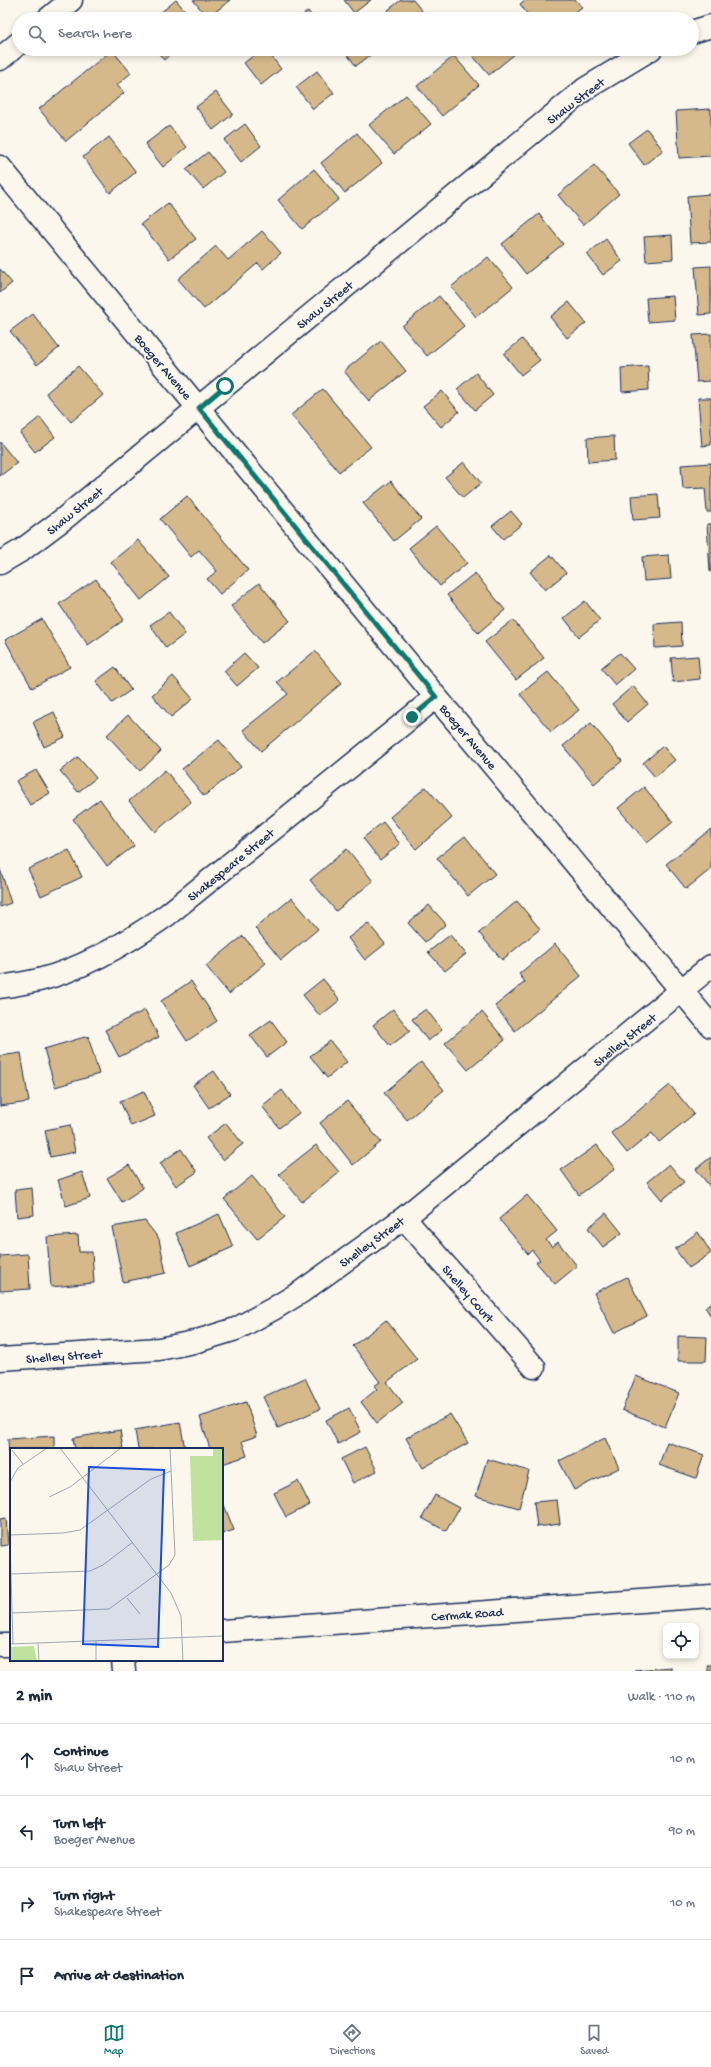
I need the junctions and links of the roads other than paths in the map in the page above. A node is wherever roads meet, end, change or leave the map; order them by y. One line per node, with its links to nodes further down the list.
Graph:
1 (71, 0): 2 (street)
2 (56, 12)
3 (711, 26): 4 (street)
4 (699, 30)
5 (12, 49): 7 (street)
6 (640, 56): 9 (street, Shaw Street)
7 (0, 59)
8 (0, 168): 9 (street, Boeger Avenue)
9 (199, 408): 10 (street, Shaw Street); 11 (street, Boeger Avenue)
10 (0, 563)
11 (436, 697): 13 (street, Shakespeare Street); 14 (street, Boeger Avenue)
12 (711, 966): 14 (street, Shelley Street)
13 (0, 987)
14 (683, 990): 15 (street, Boeger Avenue); 16 (street, Shelley Street)
15 (711, 1026)
16 (404, 1218): 17 (street, Shelley Street); 18 (street, Shelley Court)
17 (0, 1360)
18 (534, 1367)
19 (711, 1596): 20 (street, Cermak Road)
20 (223, 1630)
21 (123, 1661): 22 (street)
22 (124, 1671)

